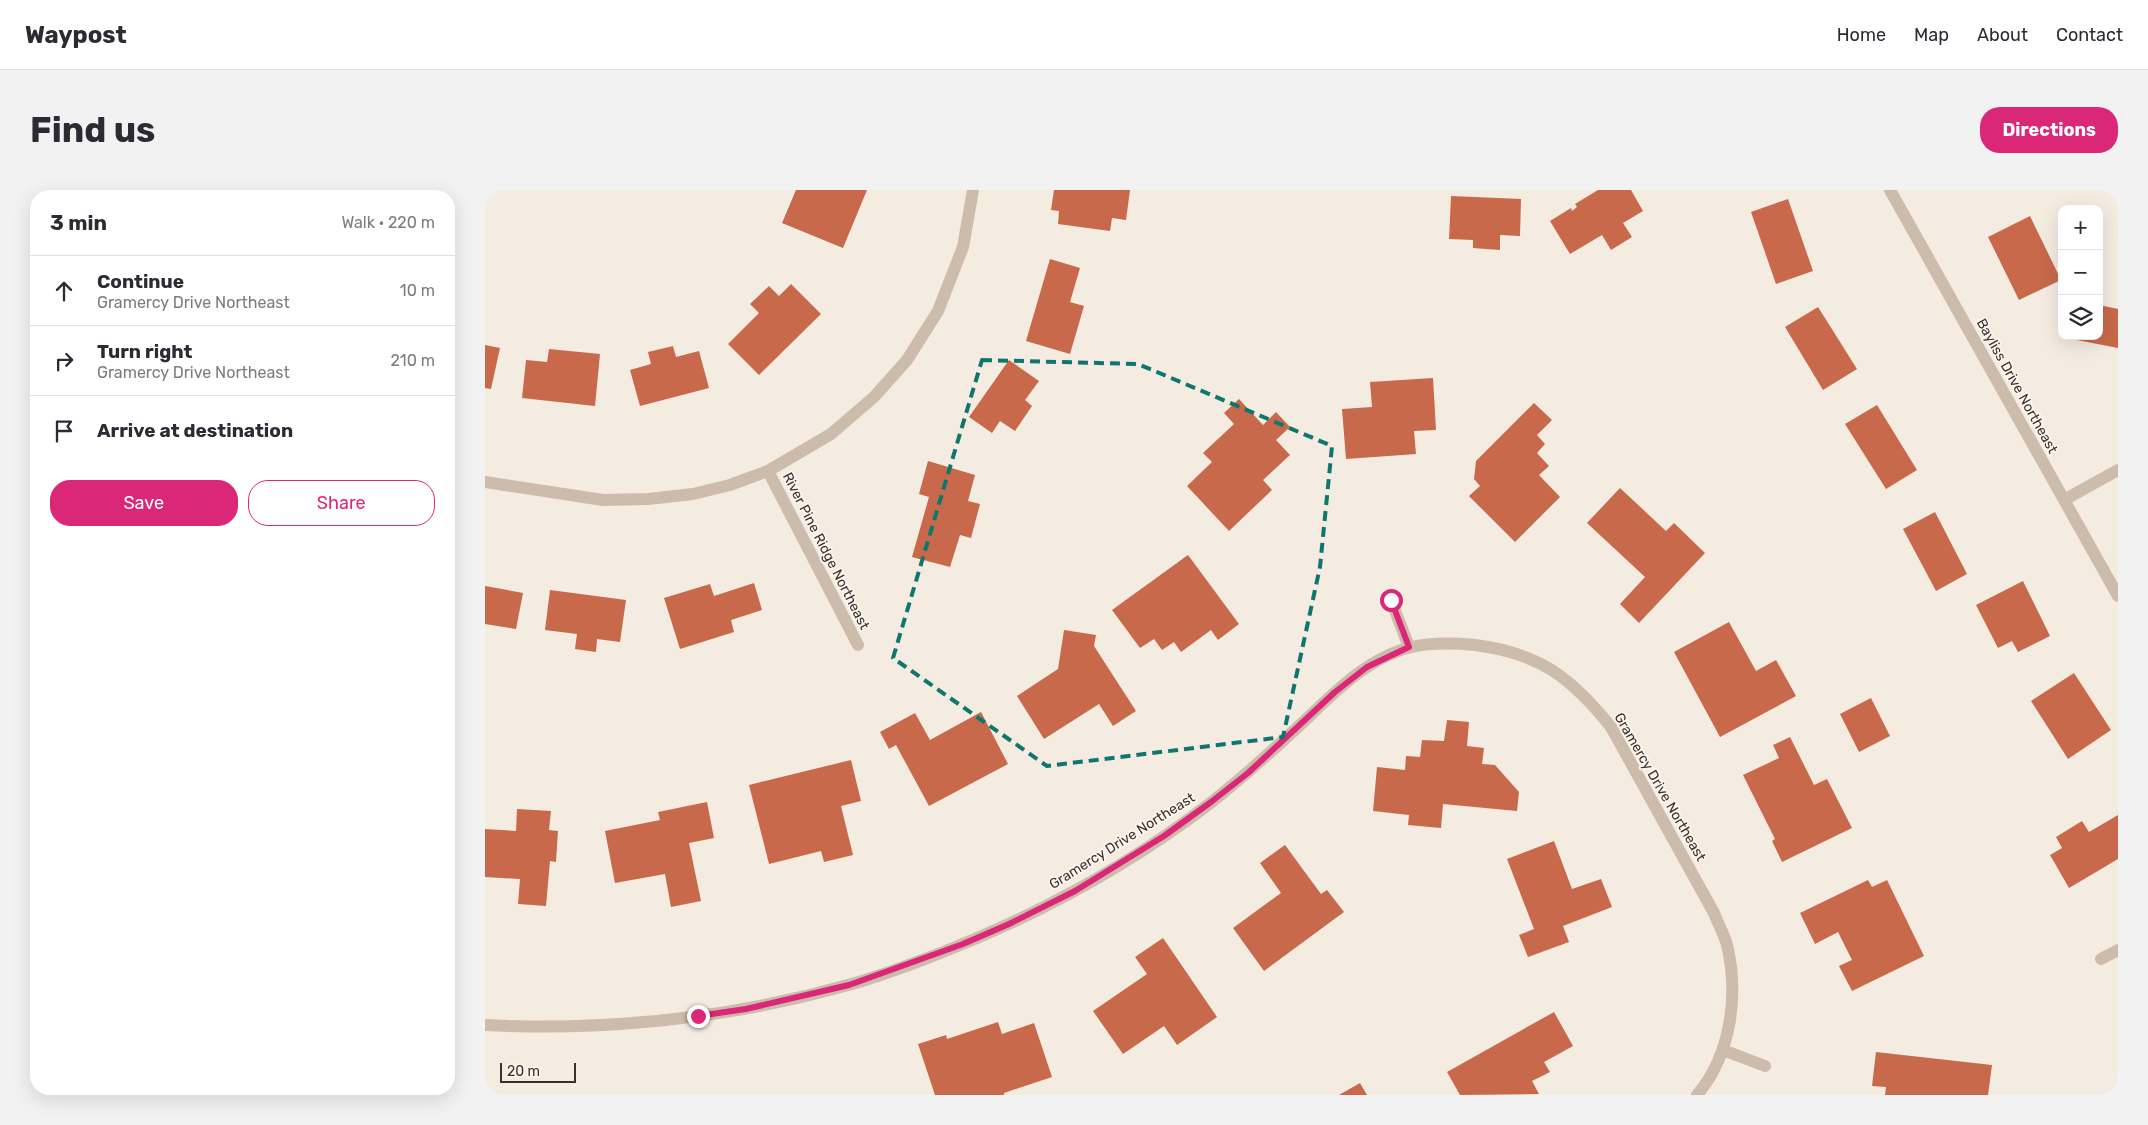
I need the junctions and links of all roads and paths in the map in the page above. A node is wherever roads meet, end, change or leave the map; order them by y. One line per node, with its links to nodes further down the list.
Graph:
1 (973, 190): 4 (street)
2 (1890, 190): 6 (street, Bayliss Drive Northeast)
3 (2118, 470): 6 (street)
4 (768, 471): 5 (street); 9 (street, River Pine Ridge Northeast)
5 (485, 482)
6 (2064, 500): 7 (street, Bayliss Drive Northeast)
7 (2118, 596)
8 (1391, 600): 10 (street)
9 (858, 645)
10 (1409, 647): 13 (street, Gramercy Drive Northeast); 14 (street, Gramercy Drive Northeast)
11 (2118, 950): 12 (street)
12 (2101, 960)
13 (485, 1025)
14 (1723, 1050): 15 (street); 16 (street, Gramercy Drive Northeast)
15 (1765, 1066)
16 (1697, 1095)

